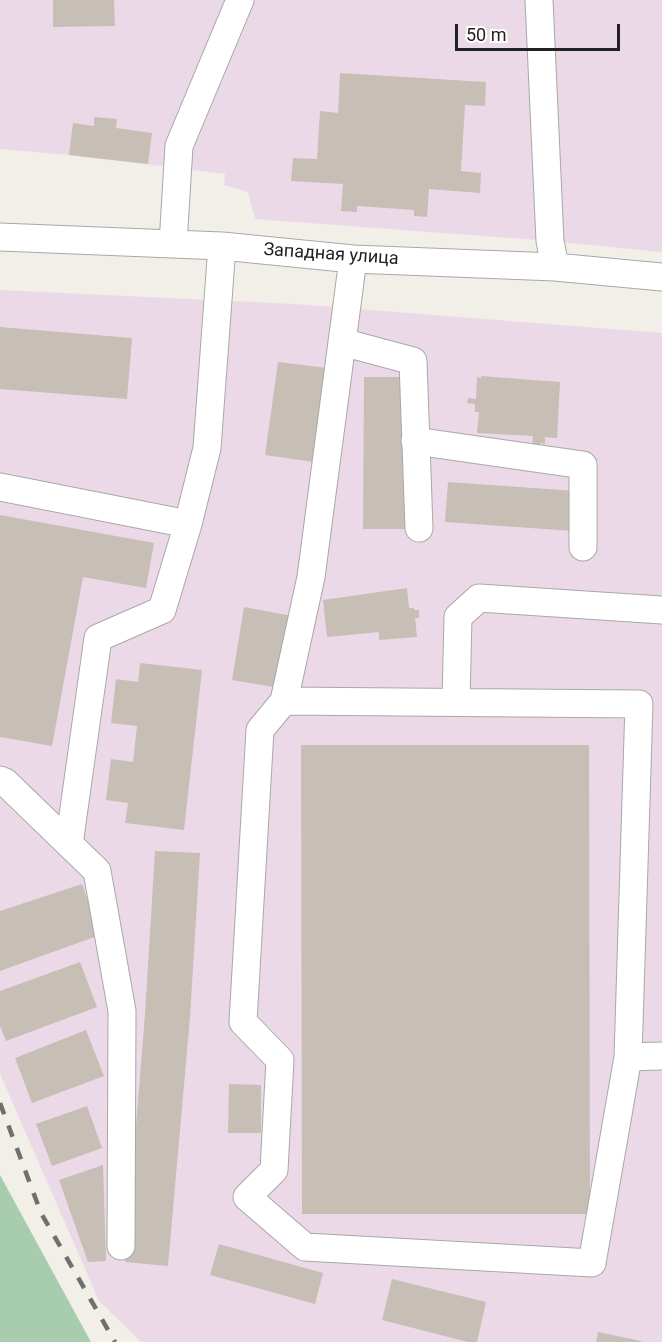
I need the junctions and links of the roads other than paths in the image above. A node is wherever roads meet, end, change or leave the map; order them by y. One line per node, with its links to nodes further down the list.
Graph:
1 (240, 0): 4 (street)
2 (539, 0): 7 (street)
3 (0, 237): 4 (street, Западная улица)
4 (173, 244): 5 (street, Западная улица)
5 (222, 246): 6 (street, Западная улица); 12 (street)
6 (353, 259): 7 (street, Западная улица); 9 (street)
7 (555, 267): 8 (street, Западная улица)
8 (662, 277)
9 (342, 342): 10 (street); 16 (street)
10 (415, 441): 13 (street); 14 (street)
11 (0, 487): 12 (street)
12 (188, 524): 19 (street)
13 (419, 528)
14 (583, 547)
15 (662, 610): 17 (street)
16 (284, 701): 17 (street); 21 (street)
17 (456, 702): 21 (street)
18 (0, 780): 19 (street)
19 (69, 844): 22 (street)
20 (662, 1056): 21 (street)
21 (628, 1057)
22 (121, 1246)

